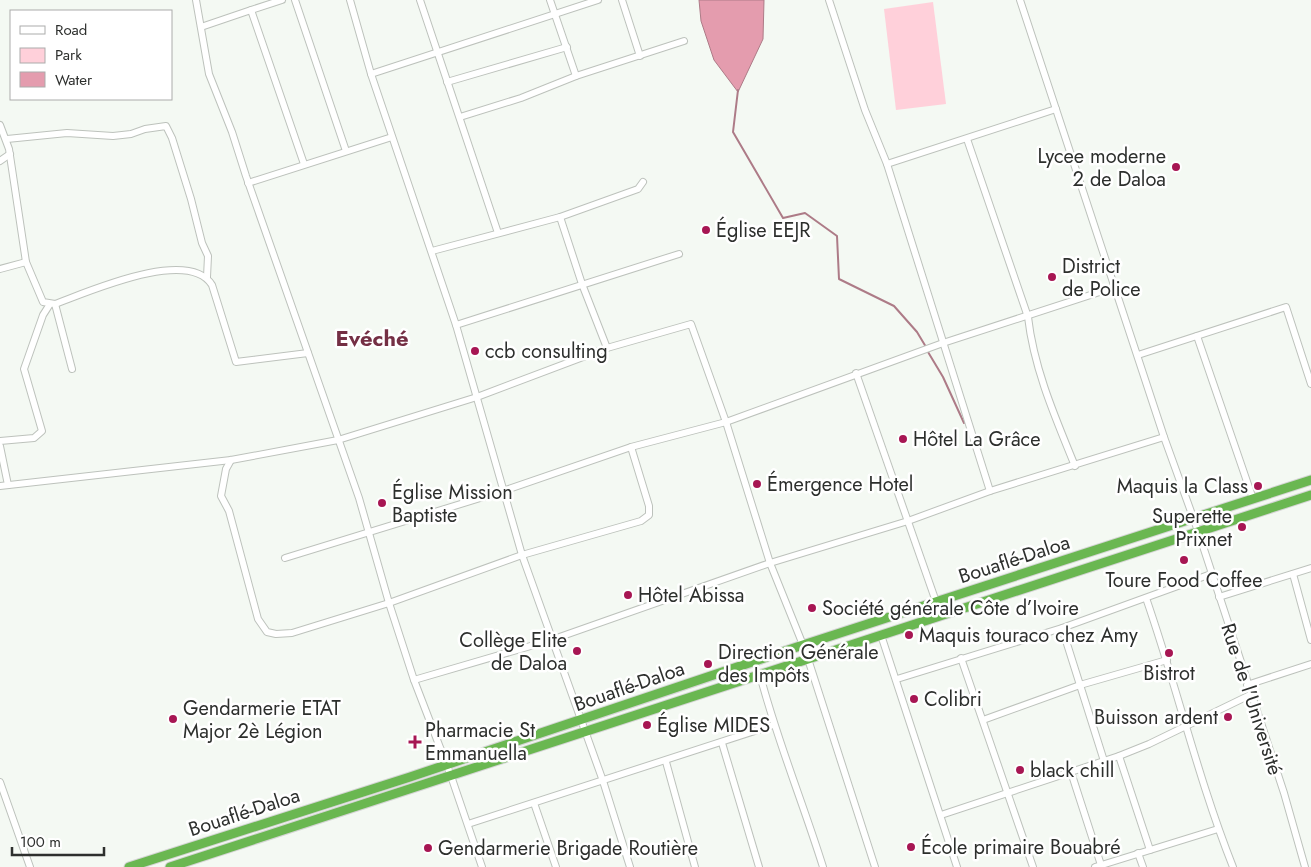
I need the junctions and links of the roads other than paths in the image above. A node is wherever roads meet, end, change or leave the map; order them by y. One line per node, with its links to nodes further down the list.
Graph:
1 (196, 0): 13 (street)
2 (282, 0): 11 (street)
3 (295, 0): 27 (street)
4 (350, 0): 18 (street)
5 (420, 0): 16 (street)
6 (550, 0): 12 (street)
7 (598, 0): 12 (street)
8 (622, 0): 17 (street)
9 (829, 0): 31 (street)
10 (1020, 0): 21 (street, Rue de l'Université)
11 (251, 10): 13 (street); 30 (street)
12 (556, 14): 15 (street); 16 (street)
13 (201, 27): 33 (street)
14 (684, 41): 17 (street)
15 (566, 47): 19 (street); 20 (street)
16 (437, 53): 18 (street); 20 (street)
17 (640, 56): 19 (street)
18 (371, 74): 24 (street)
19 (576, 76): 22 (street)
20 (447, 82): 22 (street)
21 (1056, 109): 26 (street); 42 (street, Rue de l'Université)
22 (460, 118): 35 (street)
23 (0, 124): 25 (street)
24 (392, 137): 27 (street); 36 (street)
25 (7, 139): 28 (street); 40 (street)
26 (967, 139): 31 (street); 44 (street)
27 (346, 151): 30 (street)
28 (10, 154): 29 (street); 38 (street)
29 (0, 161)
30 (304, 164): 33 (street)
31 (887, 164): 47 (street)
32 (643, 182): 34 (street)
33 (248, 184): 49 (street)
34 (560, 216): 35 (street); 41 (street)
35 (498, 234): 36 (street)
36 (432, 251): 45 (street)
37 (679, 254): 41 (street)
38 (26, 262): 39 (street); 43 (street)
39 (0, 269)
40 (207, 277): 43 (street); 49 (street)
41 (582, 284): 45 (street); 48 (street)
42 (1115, 287): 44 (street); 50 (street, Rue de l'Université)
43 (52, 304): 51 (street); 58 (street)
44 (1028, 317): 47 (street); 62 (street)
45 (456, 326): 54 (street)
46 (1197, 336): 50 (street); 53 (street); 69 (street)
47 (943, 343): 52 (street); 67 (street)
48 (607, 348): 54 (street); 55 (street)
49 (308, 353): 57 (street)
50 (1138, 355): 56 (street, Rue de l'Université)
51 (72, 369)
52 (856, 373): 55 (street); 71 (street)
53 (1311, 384)
54 (477, 398): 57 (street); 66 (street)
55 (726, 422): 60 (street); 76 (street)
56 (1164, 437): 62 (street); 70 (street, Rue de l'Université)
57 (338, 440): 61 (street); 72 (street)
58 (0, 441)
59 (0, 446): 64 (street)
60 (631, 447): 66 (street); 74 (street)
61 (231, 460): 64 (street); 83 (street)
62 (1075, 466): 67 (street)
63 (1311, 480): 69 (highway, Bouaflé-Daloa)
64 (8, 485): 65 (street)
65 (0, 486)
66 (503, 491): 72 (street); 74 (street)
67 (990, 491): 71 (street)
68 (1311, 495): 73 (highway, Bouaflé-Daloa)
69 (1252, 499): 70 (highway, Bouaflé-Daloa)
70 (1193, 518): 73 (street, Rue de l'Université); 82 (highway, Bouaflé-Daloa)
71 (908, 521): 76 (street); 82 (street)
72 (369, 531): 75 (street); 83 (street)
73 (1198, 531): 78 (street, Rue de l'Université); 84 (highway, Bouaflé-Daloa)
74 (522, 555): 83 (street); 87 (street)
75 (285, 558)
76 (770, 563): 87 (street); 89 (street)
77 (1311, 568): 79 (street)
78 (1211, 574): 80 (street, Rue de l'Université); 81 (street)
79 (1293, 574): 80 (street); 88 (street)
80 (1219, 597): 98 (street, Rue de l'Université)
81 (1146, 598): 85 (street); 92 (street)
82 (936, 602): 84 (street); 89 (highway, Bouaflé-Daloa)
83 (389, 603): 96 (street)
84 (941, 616): 86 (highway, Bouaflé-Daloa)
85 (1062, 628): 90 (street); 97 (street)
86 (881, 635): 91 (highway, Bouaflé-Daloa); 95 (street)
87 (551, 640): 96 (street); 101 (street)
88 (1311, 640)
89 (803, 646): 101 (highway, Bouaflé-Daloa)
90 (961, 658): 95 (street); 100 (street)
91 (808, 659): 94 (highway, Bouaflé-Daloa); 132 (street)
92 (1167, 660): 97 (street); 103 (street)
93 (1311, 664): 98 (street)
94 (760, 675): 102 (street); 104 (highway, Bouaflé-Daloa)
95 (897, 679): 116 (street)
96 (414, 680): 109 (street)
97 (1080, 685): 100 (street); 107 (street)
98 (1247, 685): 99 (street, Rue de l'Université)
99 (1250, 695): 103 (street); 137 (street, Rue de l'Université)
100 (983, 720): 114 (street)
101 (580, 721): 104 (street); 109 (highway, Bouaflé-Daloa)
102 (773, 725): 105 (street); 131 (street)
103 (1184, 727): 106 (street); 118 (street)
104 (584, 732): 111 (highway, Bouaflé-Daloa); 112 (street)
105 (722, 743): 108 (street); 130 (street)
106 (1119, 756): 107 (street); 119 (street)
107 (1104, 761): 110 (street)
108 (666, 762): 112 (street); 129 (street)
109 (448, 765): 111 (street); 124 (highway, Bouaflé-Daloa)
110 (1071, 772): 114 (street); 122 (street)
111 (451, 776): 117 (street); 121 (highway, Bouaflé-Daloa)
112 (603, 781): 115 (street); 128 (street)
113 (0, 782): 123 (street)
114 (1008, 793): 116 (street); 134 (street)
115 (534, 803): 117 (street); 127 (street)
116 (941, 814): 133 (street)
117 (468, 824): 126 (street)
118 (1218, 829): 119 (street); 136 (street)
119 (1150, 850): 120 (street)
120 (1138, 854): 122 (street); 135 (street)
121 (182, 865): 125 (highway, Bouaflé-Daloa)
122 (1098, 866)
123 (30, 867)
124 (128, 867)
125 (170, 867)
126 (482, 867)
127 (556, 867)
128 (630, 867)
129 (696, 867)
130 (759, 867)
131 (823, 867)
132 (875, 867)
133 (957, 867)
134 (1033, 867)
135 (1143, 867)
136 (1233, 867)
137 (1305, 867)

